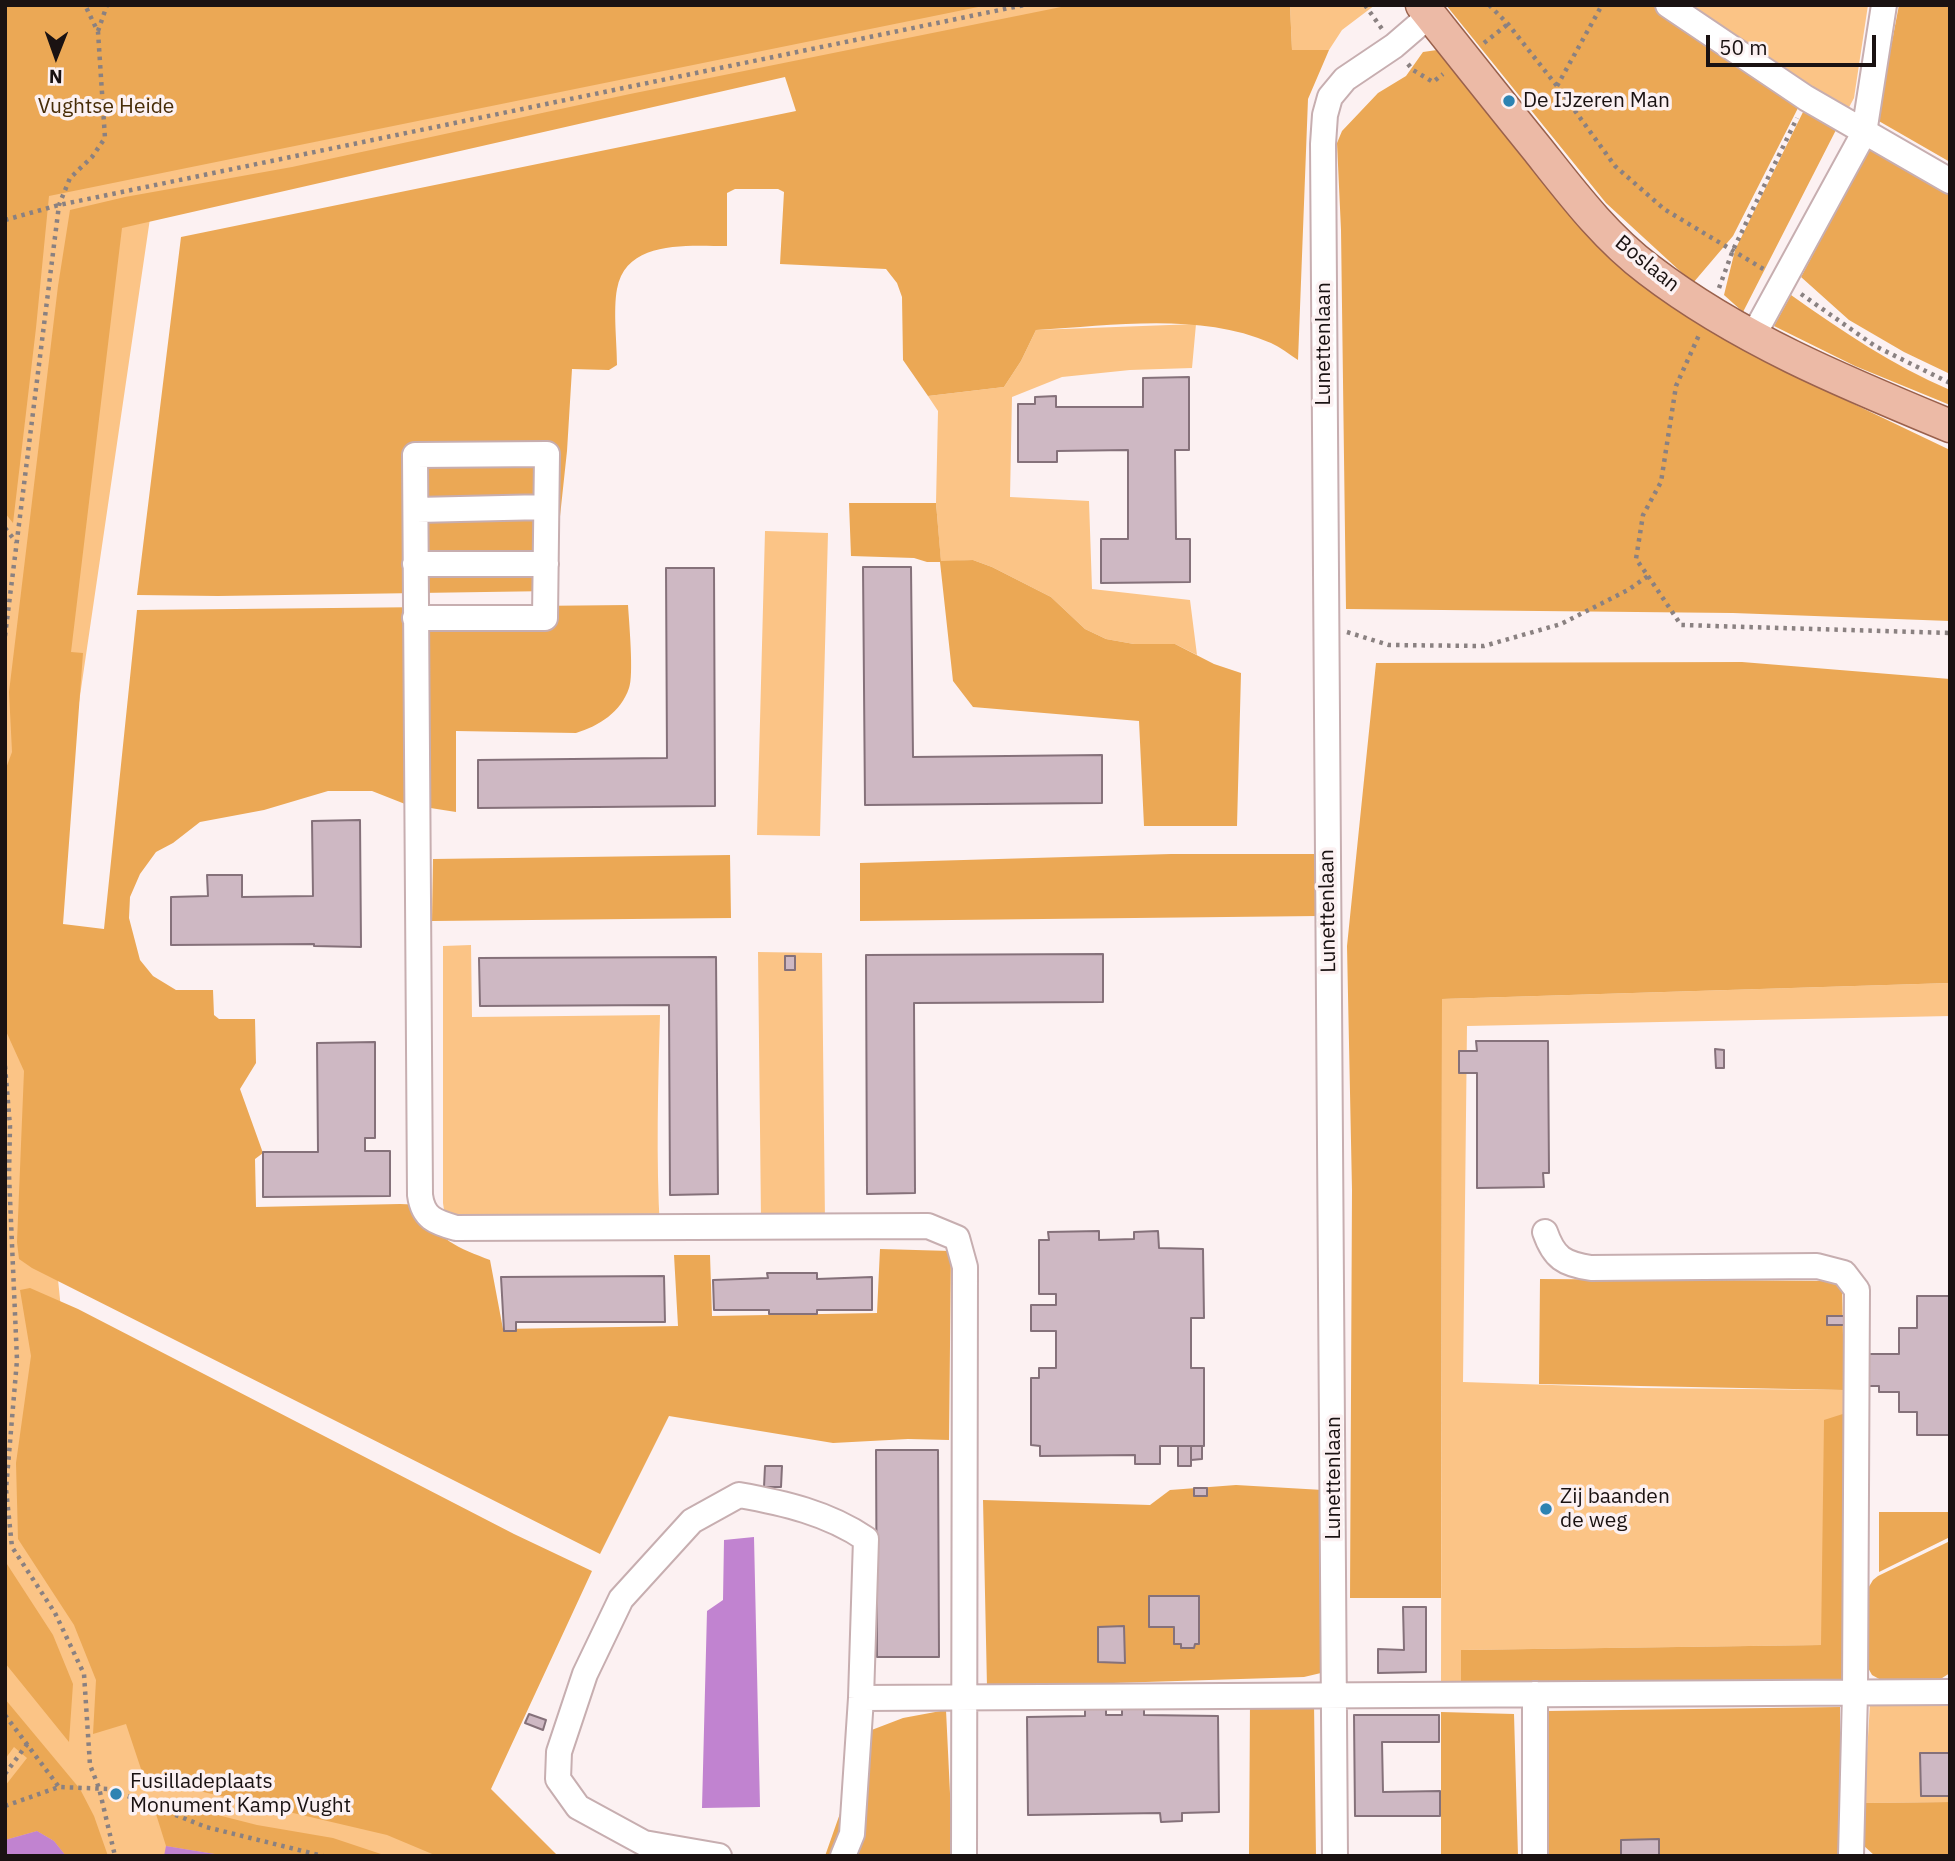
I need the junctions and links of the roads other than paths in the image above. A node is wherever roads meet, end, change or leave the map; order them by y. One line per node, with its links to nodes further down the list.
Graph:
1 (1668, 5): 4 (street)
2 (1884, 5): 4 (street)
3 (1426, 10): 6 (main road, Boslaan); 17 (street, Lunettenlaan)
4 (1864, 133): 5 (street); 6 (street)
5 (1950, 181)
6 (1754, 336): 7 (main road, Boslaan)
7 (1950, 426)
8 (546, 507): 9 (street); 9 (street); 11 (street)
9 (417, 510): 10 (street)
10 (415, 564): 11 (street); 12 (street)
11 (546, 564): 12 (street)
12 (415, 618): 19 (street)
13 (1545, 1232): 14 (street)
14 (1856, 1692): 15 (street); 16 (street); 25 (street)
15 (1950, 1692)
16 (1535, 1694): 17 (street); 24 (street)
17 (1334, 1696): 19 (street); 23 (street, Lunettenlaan)
18 (861, 1698): 19 (street); 20 (street); 21 (street)
19 (964, 1698): 22 (street)
20 (719, 1856)
21 (843, 1856)
22 (964, 1856)
23 (1335, 1856)
24 (1535, 1856)
25 (1851, 1856)

